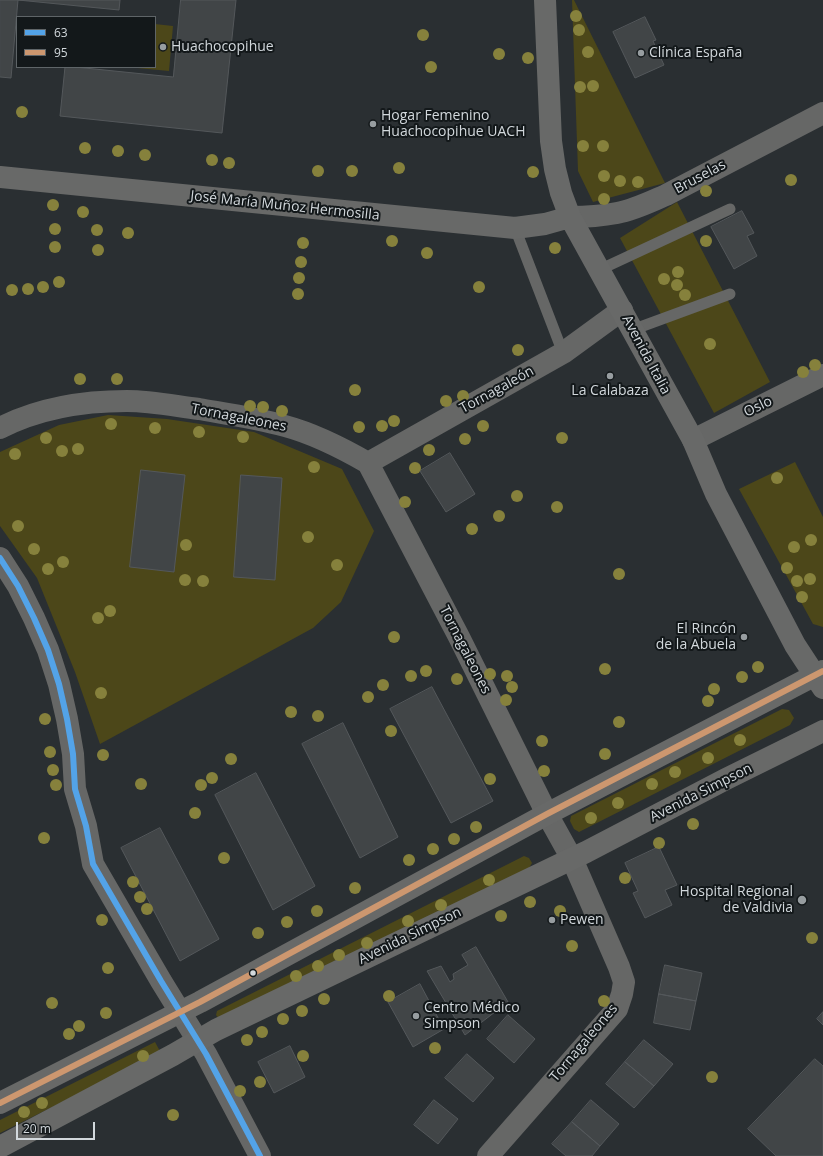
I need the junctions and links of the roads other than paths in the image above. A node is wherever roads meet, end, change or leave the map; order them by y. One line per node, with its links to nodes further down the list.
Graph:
1 (545, 0): 5 (main road, Avenida Italia)
2 (823, 113): 5 (street, Bruselas)
3 (0, 178): 6 (main road, José María Muñoz Hermosilla)
4 (730, 209): 7 (lane)
5 (570, 217): 6 (main road, José María Muñoz Hermosilla); 7 (main road, Avenida Italia)
6 (515, 228): 11 (lane)
7 (599, 270): 9 (main road, Avenida Italia)
8 (730, 294): 10 (lane)
9 (622, 310): 10 (main road, Avenida Italia); 11 (street, Tornagaleón)
10 (632, 330): 14 (main road, Avenida Italia)
11 (563, 353): 15 (street, Tornagaleón)
12 (823, 375): 14 (street, Oslo)
13 (0, 428): 15 (street, Tornagaleones)
14 (692, 440): 17 (main road, Avenida Italia)
15 (368, 463): 19 (street, Tornagaleones)
16 (0, 558): 21 (street)
17 (820, 678): 19 (main road)
18 (823, 731): 20 (main road, Avenida Simpson)
19 (546, 814): 20 (street, Tornagaleones); 21 (main road)
20 (572, 859): 22 (main road, Avenida Simpson); 26 (street, Tornagaleones)
21 (179, 1012): 22 (street); 23 (main road)
22 (197, 1041): 24 (main road, Avenida Simpson); 25 (street)
23 (0, 1103)
24 (0, 1147)
25 (260, 1156)
26 (488, 1156)

